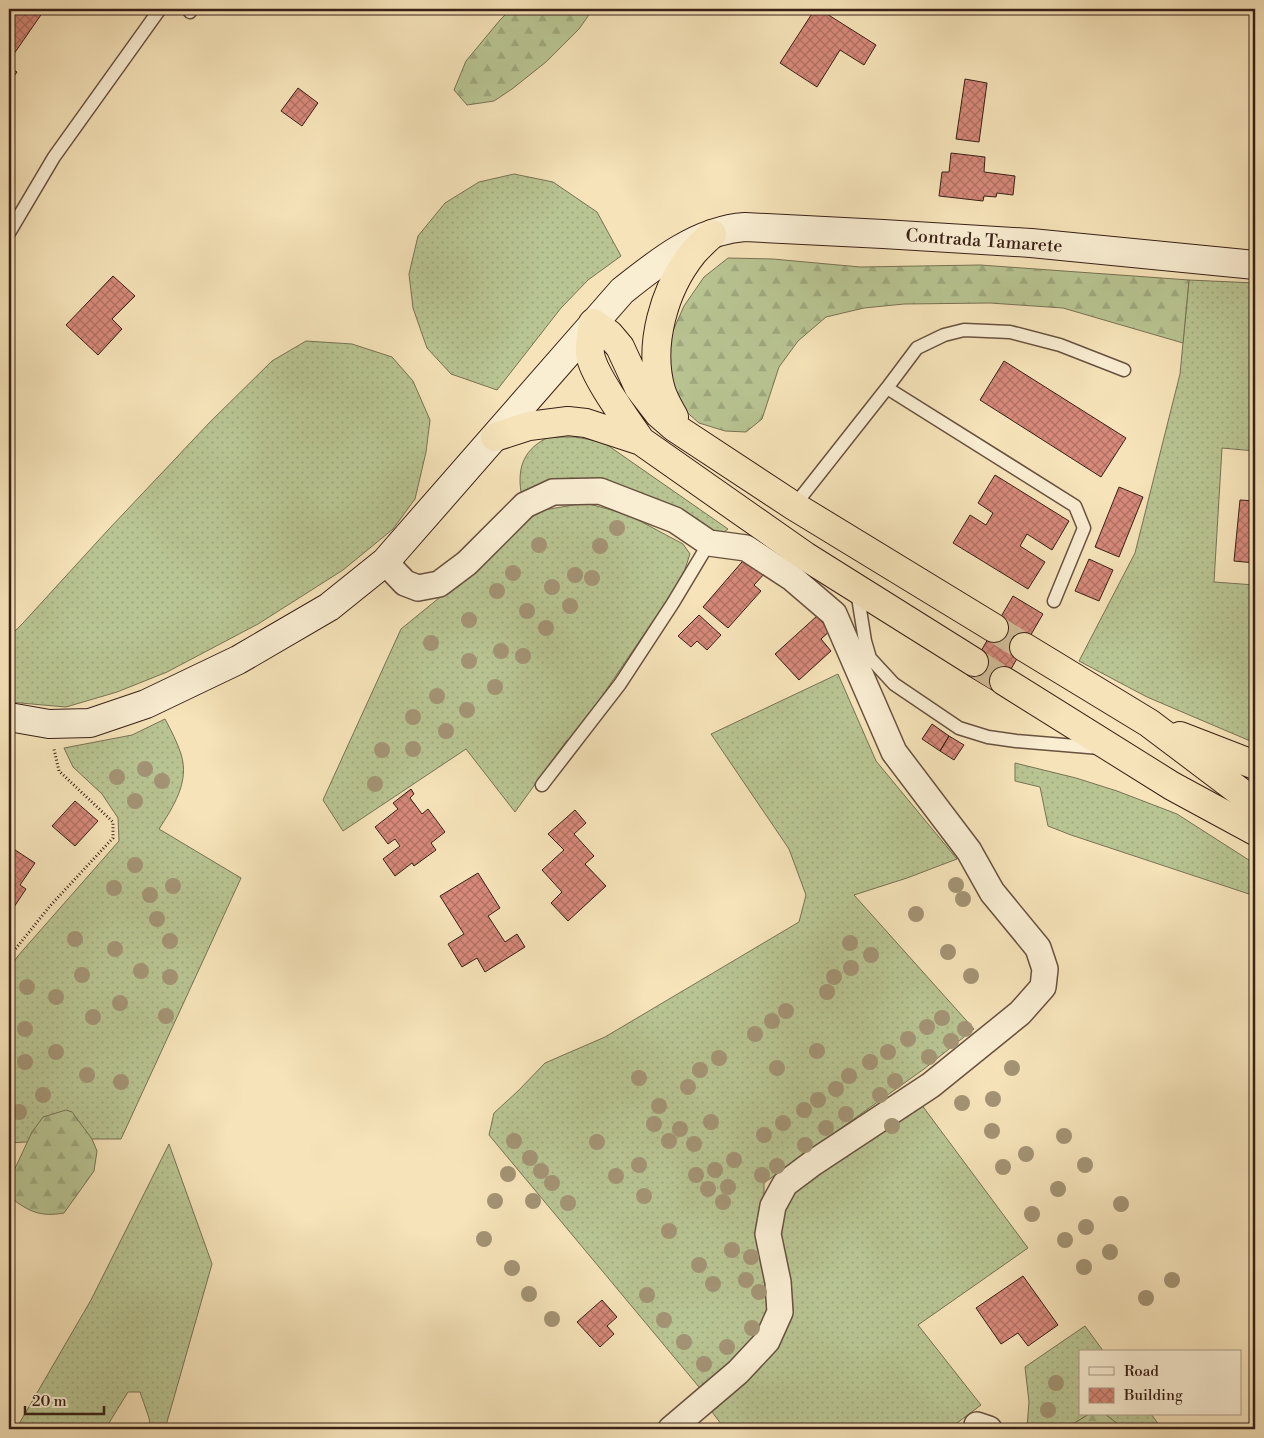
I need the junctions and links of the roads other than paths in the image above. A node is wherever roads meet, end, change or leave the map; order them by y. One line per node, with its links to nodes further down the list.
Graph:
1 (160, 9): 2 (lane)
2 (9, 233)
3 (712, 234): 4 (main road, Contrada Tamarete); 5 (main road, Contrada Tamarete); 9 (highway)
4 (1255, 265)
5 (593, 323): 8 (main road, Contrada Tamarete); 9 (highway); 10 (highway)
6 (1124, 370): 7 (lane)
7 (887, 388): 11 (lane); 15 (lane)
8 (495, 437): 10 (highway); 13 (main road, Contrada Tamarete)
9 (690, 438): 11 (highway)
10 (641, 441): 14 (highway)
11 (794, 506): 16 (highway)
12 (709, 543): 13 (street); 24 (lane); 27 (street)
13 (385, 562): 20 (main road, Contrada Tamarete)
14 (856, 588): 18 (highway); 22 (lane)
15 (1054, 601)
16 (994, 628)
17 (1024, 647): 21 (highway)
18 (974, 662)
19 (1004, 681): 22 (highway)
20 (9, 717)
21 (1149, 724): 23 (highway); 25 (highway)
22 (1110, 748): 26 (highway)
23 (1255, 765)
24 (542, 785)
25 (1255, 803)
26 (1255, 832)
27 (671, 1429)

